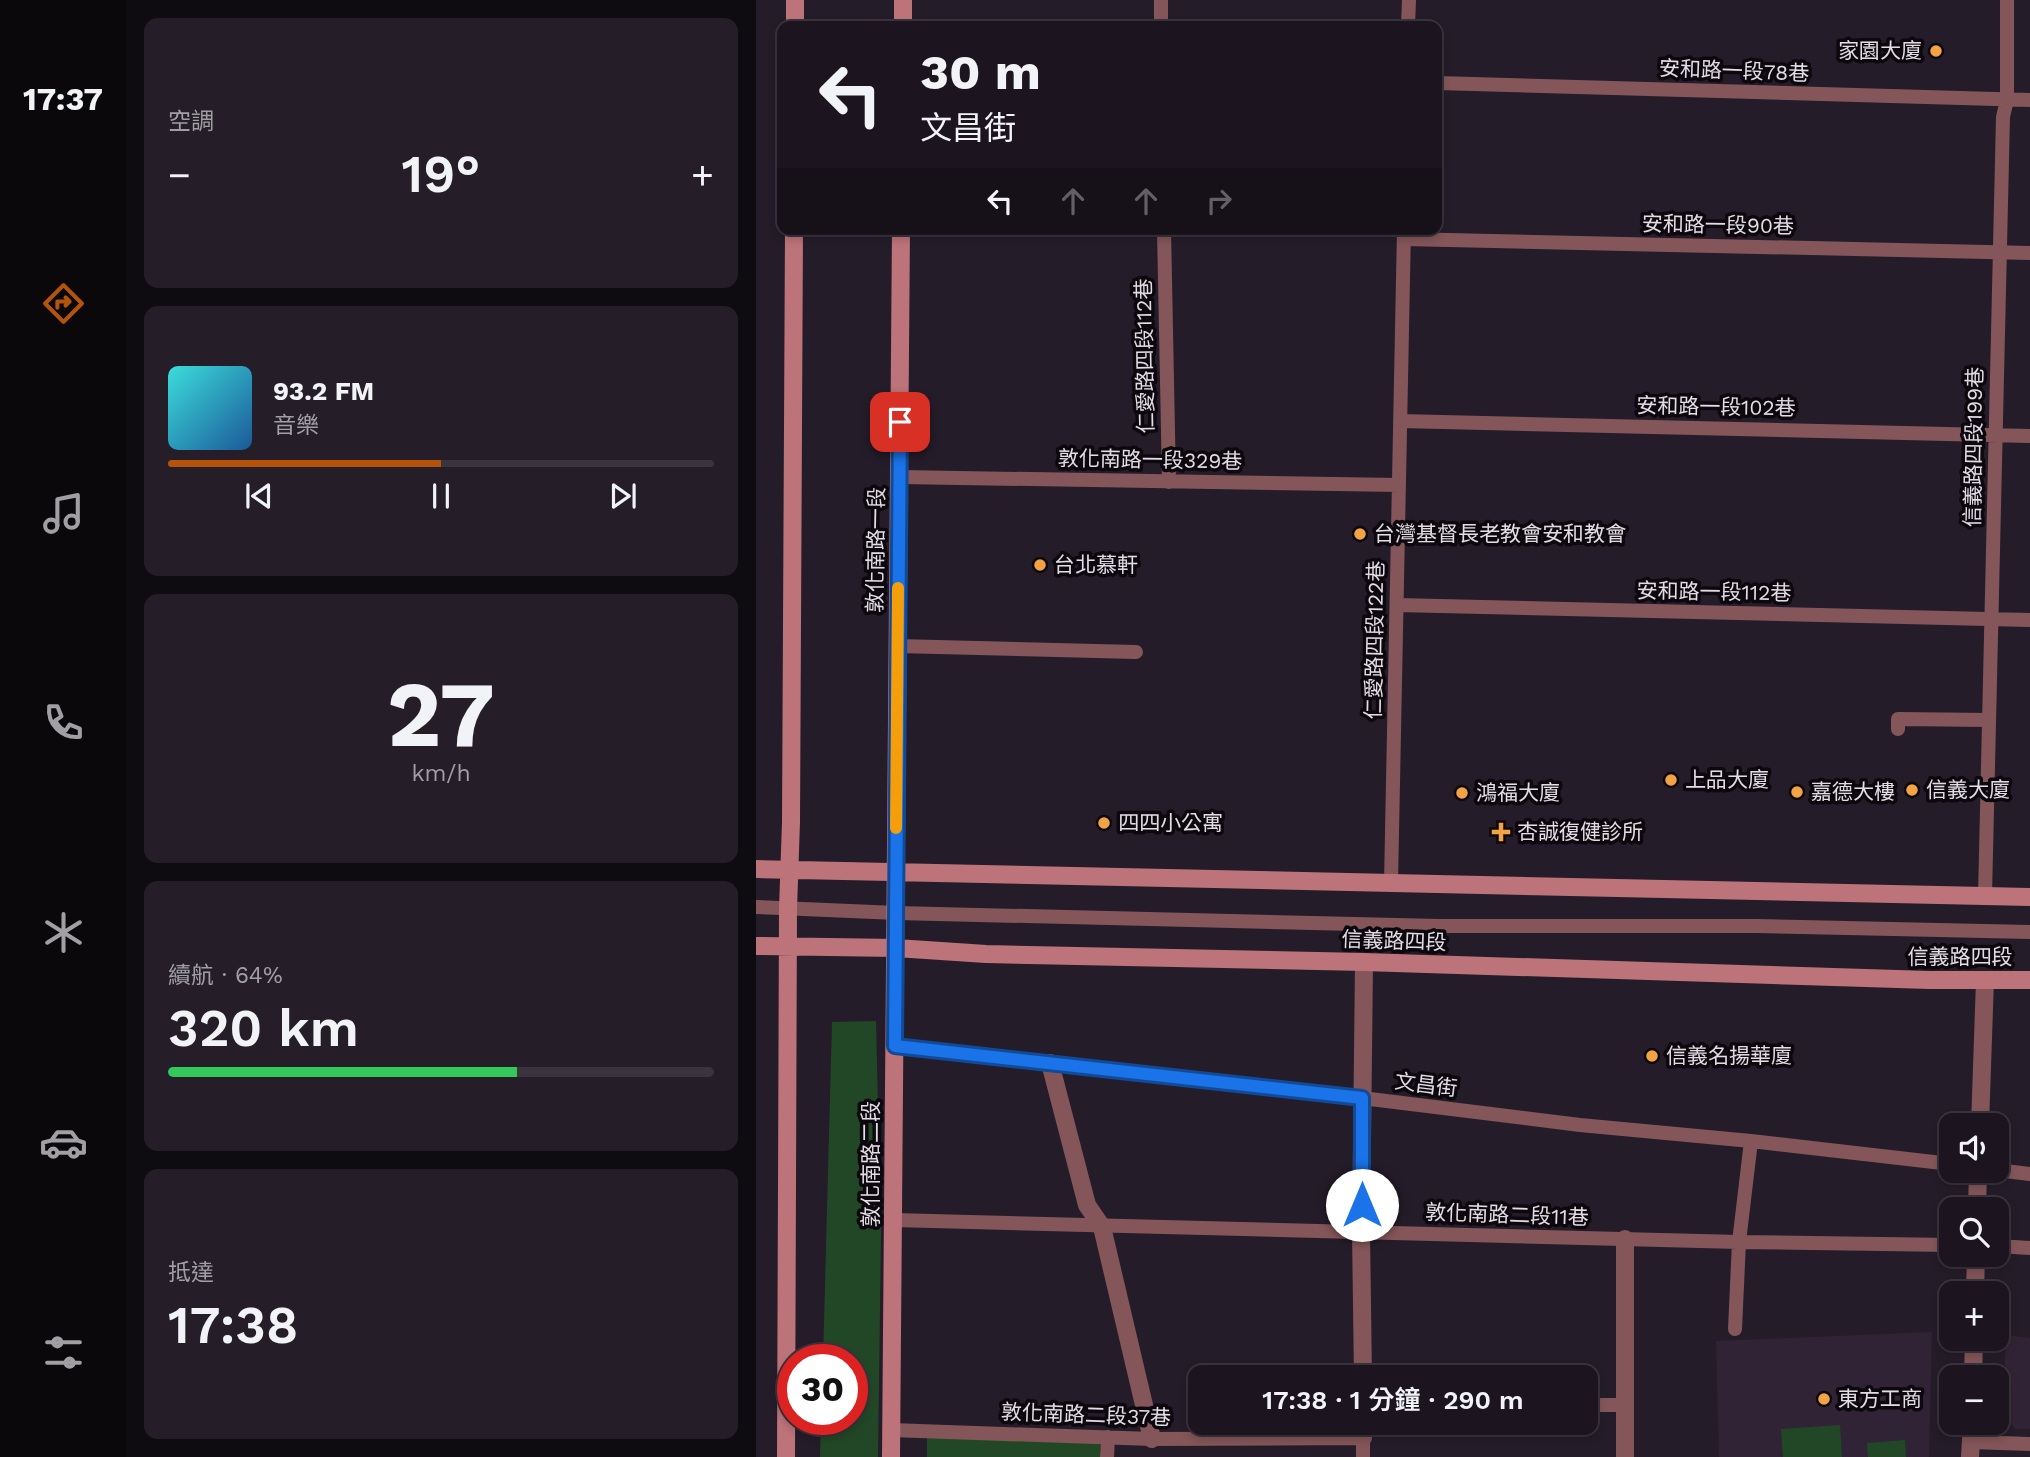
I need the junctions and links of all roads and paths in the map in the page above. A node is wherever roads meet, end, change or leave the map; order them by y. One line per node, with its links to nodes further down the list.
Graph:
1 (795, 0): 6 (main road)
2 (903, 0): 7 (main road)
3 (1161, 0): 8 (lane)
4 (1409, 0): 9 (lane)
5 (2007, 0): 11 (lane, 信義路四段199巷)
6 (795, 21)
7 (903, 21)
8 (1161, 21)
9 (1408, 21)
10 (1442, 83): 11 (lane, 安和路一段78巷)
11 (2007, 100): 12 (lane, 安和路一段78巷); 18 (lane, 信義路四段199巷)
12 (2030, 100)
13 (794, 235): 34 (main road)
14 (901, 235): 23 (main road, 敦化南路一段)
15 (1164, 235): 24 (lane, 仁愛路四段112巷)
16 (1404, 235): 20 (lane, 仁愛路四段122巷)
17 (1437, 235): 18 (lane, 安和路一段90巷)
18 (2000, 252): 19 (lane, 安和路一段90巷); 21 (lane, 信義路四段199巷)
19 (2030, 253)
20 (1401, 421): 21 (lane, 安和路一段102巷); 25 (lane, 仁愛路四段122巷)
21 (1996, 434): 22 (lane, 安和路一段102巷); 27 (lane, 信義路四段199巷)
22 (2030, 436)
23 (900, 477): 24 (lane, 敦化南路一段329巷); 29 (main road, 敦化南路一段)
24 (1169, 482): 25 (lane, 敦化南路一段329巷)
25 (1399, 485): 26 (lane, 仁愛路四段122巷)
26 (1397, 606): 27 (lane, 安和路一段112巷); 36 (lane, 仁愛路四段122巷)
27 (1991, 618): 28 (lane, 安和路一段112巷); 31 (lane, 信義路四段199巷)
28 (2030, 620)
29 (897, 646): 30 (lane); 35 (main road, 敦化南路一段)
30 (1136, 652)
31 (1989, 720): 32 (lane); 37 (lane, 信義路四段199巷)
32 (1898, 729)
33 (756, 869): 34 (main road)
34 (789, 870): 35 (main road); 40 (main road)
35 (897, 871): 36 (main road); 41 (main road, 敦化南路二段)
36 (1391, 883): 37 (main road)
37 (1985, 896): 38 (main road)
38 (2030, 897)
39 (756, 907): 40 (lane, 信義路四段)
40 (788, 909): 41 (lane, 信義路四段); 44 (main road)
41 (897, 913): 42 (lane, 信義路四段); 45 (main road, 敦化南路二段)
42 (2030, 932)
43 (756, 946): 44 (main road, 信義路四段)
44 (788, 946): 45 (main road, 信義路四段); 76 (main road)
45 (896, 948): 46 (main road, 信義路四段); 49 (main road, 敦化南路二段)
46 (1364, 962): 48 (main road, 信義路四段); 51 (street)
47 (2030, 980): 48 (main road, 信義路四段)
48 (1985, 981): 52 (street)
49 (895, 1046): 50 (lane, 文昌街); 57 (main road, 敦化南路二段)
50 (1050, 1063): 51 (lane, 文昌街); 58 (street)
51 (1362, 1098): 53 (lane, 文昌街); 59 (street)
52 (1980, 1113)
53 (1751, 1141): 54 (lane, 文昌街); 61 (lane)
54 (1939, 1163)
55 (2009, 1171): 56 (lane)
56 (2030, 1174)
57 (894, 1220): 58 (lane, 敦化南路二段11巷); 69 (main road, 敦化南路二段)
58 (1102, 1227): 59 (lane, 敦化南路二段11巷); 73 (street)
59 (1361, 1232): 60 (lane, 敦化南路二段11巷); 66 (street)
60 (1625, 1239): 61 (lane, 敦化南路二段11巷); 68 (street)
61 (1739, 1242): 62 (lane, 敦化南路二段11巷); 65 (lane)
62 (1939, 1245)
63 (2009, 1247): 64 (lane)
64 (2030, 1248)
65 (1735, 1329)
66 (1363, 1365)
67 (1598, 1405): 68 (lane)
68 (1625, 1405): 80 (street)
69 (891, 1430): 72 (lane, 敦化南路二段37巷); 77 (main road, 敦化南路二段)
70 (1231, 1435): 73 (lane, 敦化南路二段37巷)
71 (1363, 1435): 79 (lane)
72 (1108, 1437): 73 (lane, 敦化南路二段37巷); 78 (lane)
73 (1152, 1438)
74 (2030, 1444): 75 (lane)
75 (1971, 1450)
76 (786, 1457)
77 (891, 1457)
78 (1107, 1457)
79 (1363, 1457)
80 (1625, 1457)

